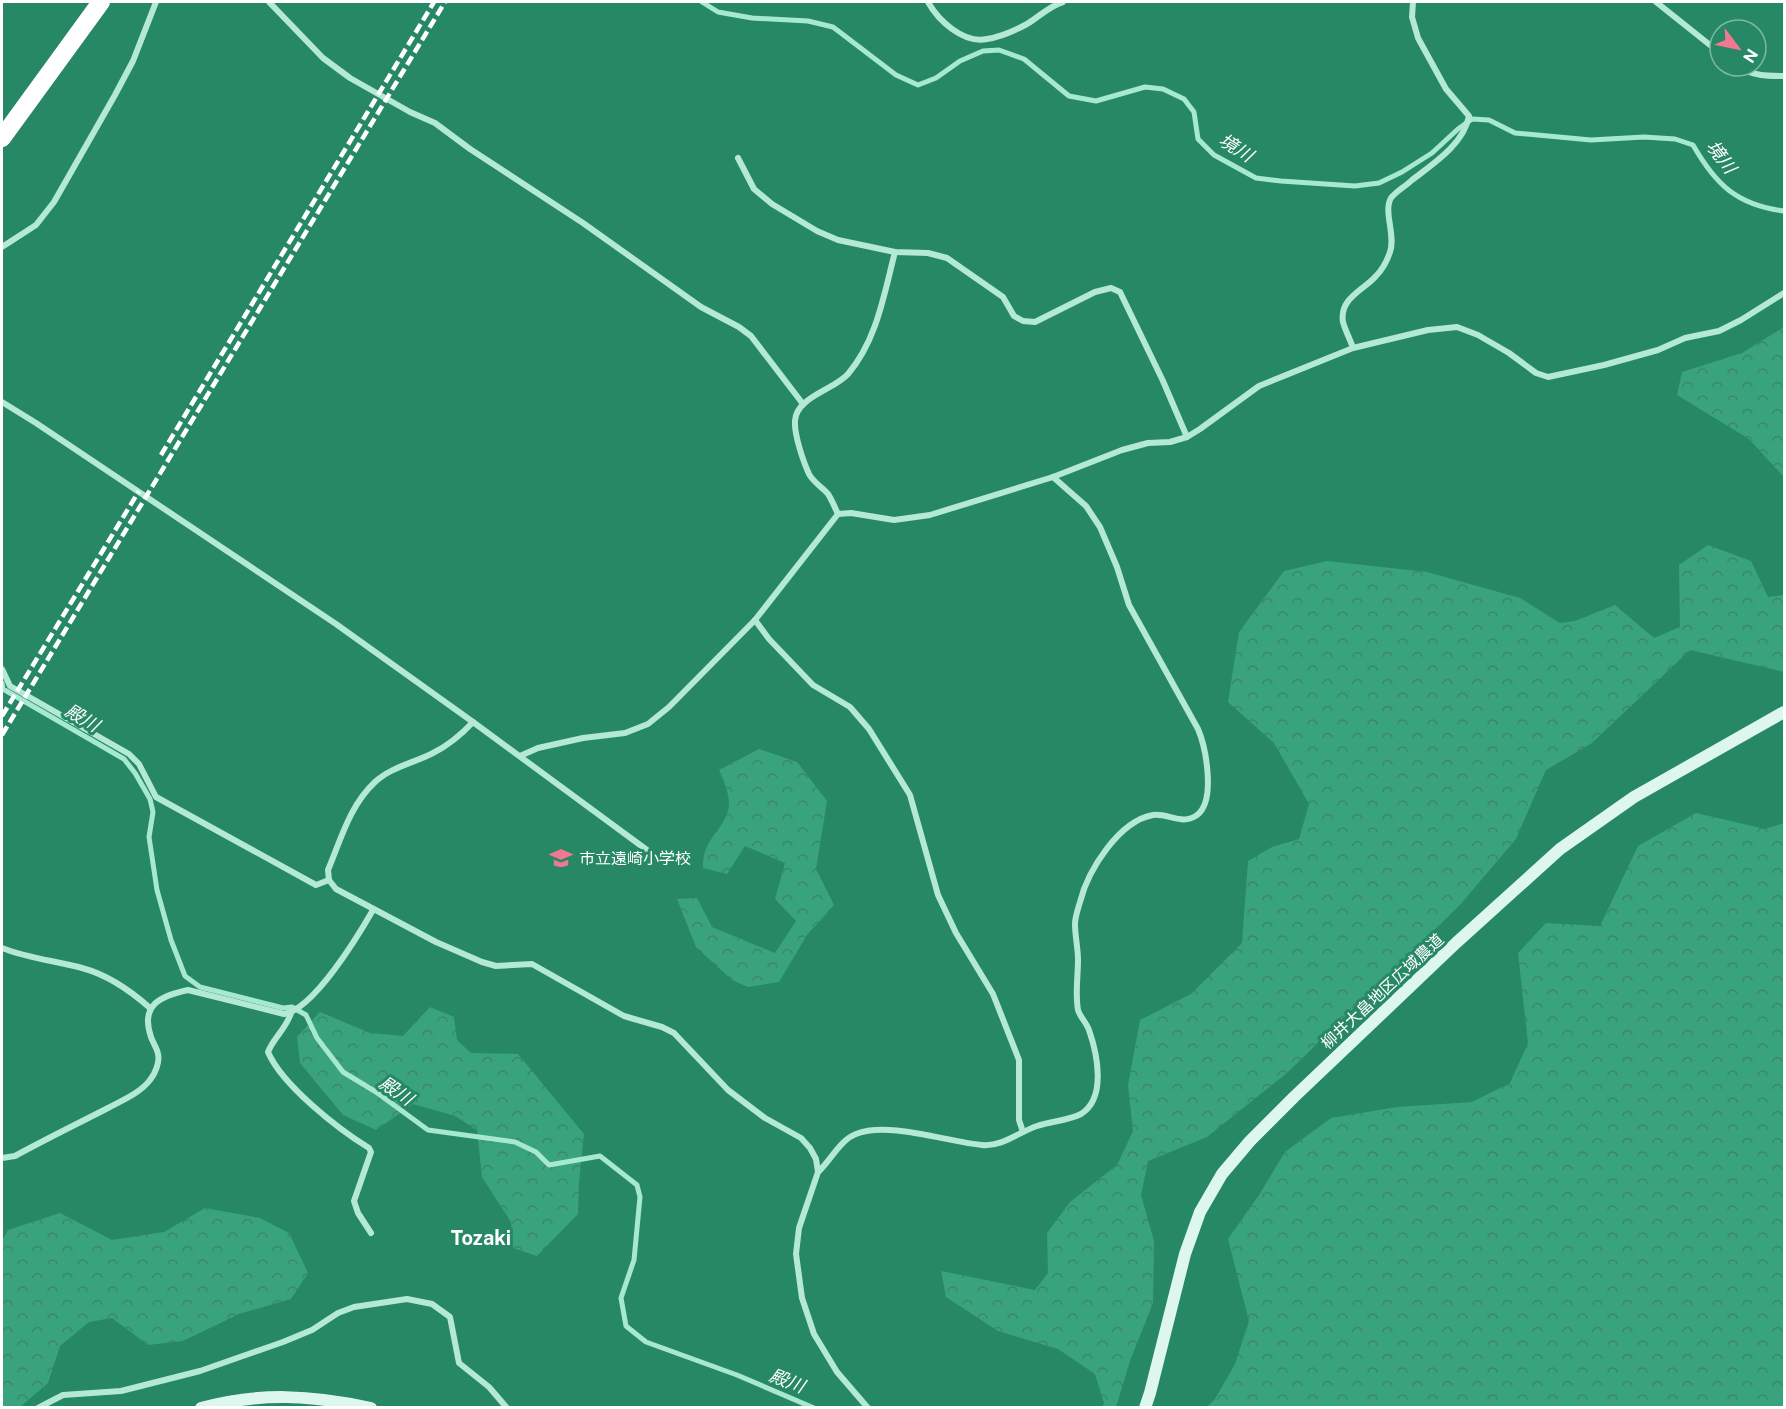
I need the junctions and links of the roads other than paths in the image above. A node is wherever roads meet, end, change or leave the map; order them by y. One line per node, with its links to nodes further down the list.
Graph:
1 (101, 2): 11 (highway)
2 (156, 2): 13 (street)
3 (268, 2): 18 (street)
4 (927, 2): 5 (street)
5 (1063, 2)
6 (1413, 2): 16 (street)
7 (1656, 2): 8 (street)
8 (1708, 44)
9 (1768, 75): 10 (street)
10 (1785, 76)
11 (2, 138)
12 (738, 158): 14 (street)
13 (2, 247)
14 (896, 252): 18 (street); 19 (street)
15 (1785, 293): 16 (street)
16 (1353, 348): 19 (street)
17 (2, 402): 25 (street)
18 (804, 404): 21 (street)
19 (1186, 437): 20 (street)
20 (1053, 477): 21 (street); 33 (street)
21 (838, 514): 22 (street)
22 (755, 620): 26 (street); 33 (street)
23 (2, 669): 28 (street)
24 (1785, 712): 42 (street, 柳井大畠地区広域農道)
25 (472, 722): 26 (street); 28 (street)
26 (520, 756): 27 (street)
27 (651, 853)
28 (329, 880): 29 (street)
29 (373, 910): 32 (street); 35 (street)
30 (2, 948): 31 (street)
31 (150, 1008): 32 (street); 34 (street)
32 (291, 1013): 36 (street)
33 (1023, 1132): 35 (street)
34 (2, 1158)
35 (818, 1172): 41 (street)
36 (371, 1233)
37 (39, 1407): 40 (street)
38 (201, 1407): 39 (street)
39 (371, 1407)
40 (507, 1407)
41 (868, 1407)
42 (1145, 1407)

